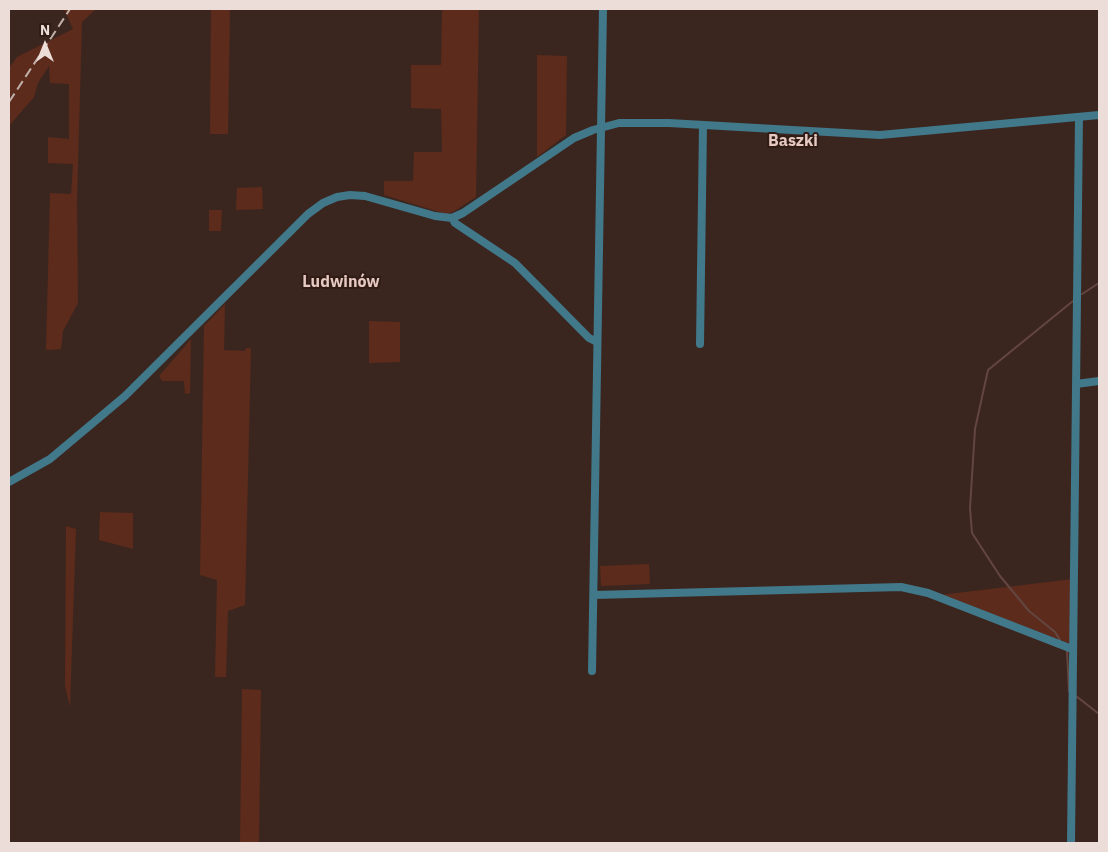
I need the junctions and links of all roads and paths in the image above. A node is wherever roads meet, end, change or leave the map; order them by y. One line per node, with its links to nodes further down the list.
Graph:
1 (603, 9): 5 (street)
2 (1099, 115): 3 (street)
3 (1079, 117): 4 (street); 10 (street)
4 (703, 125): 5 (street); 8 (street)
5 (601, 127): 6 (street); 7 (street)
6 (452, 218): 7 (street); 11 (street)
7 (598, 342): 12 (street)
8 (700, 344)
9 (1099, 381): 10 (street)
10 (1076, 384): 13 (street)
11 (9, 482)
12 (594, 595): 13 (street); 14 (street)
13 (1072, 649): 15 (street)
14 (592, 671)
15 (1071, 843)

